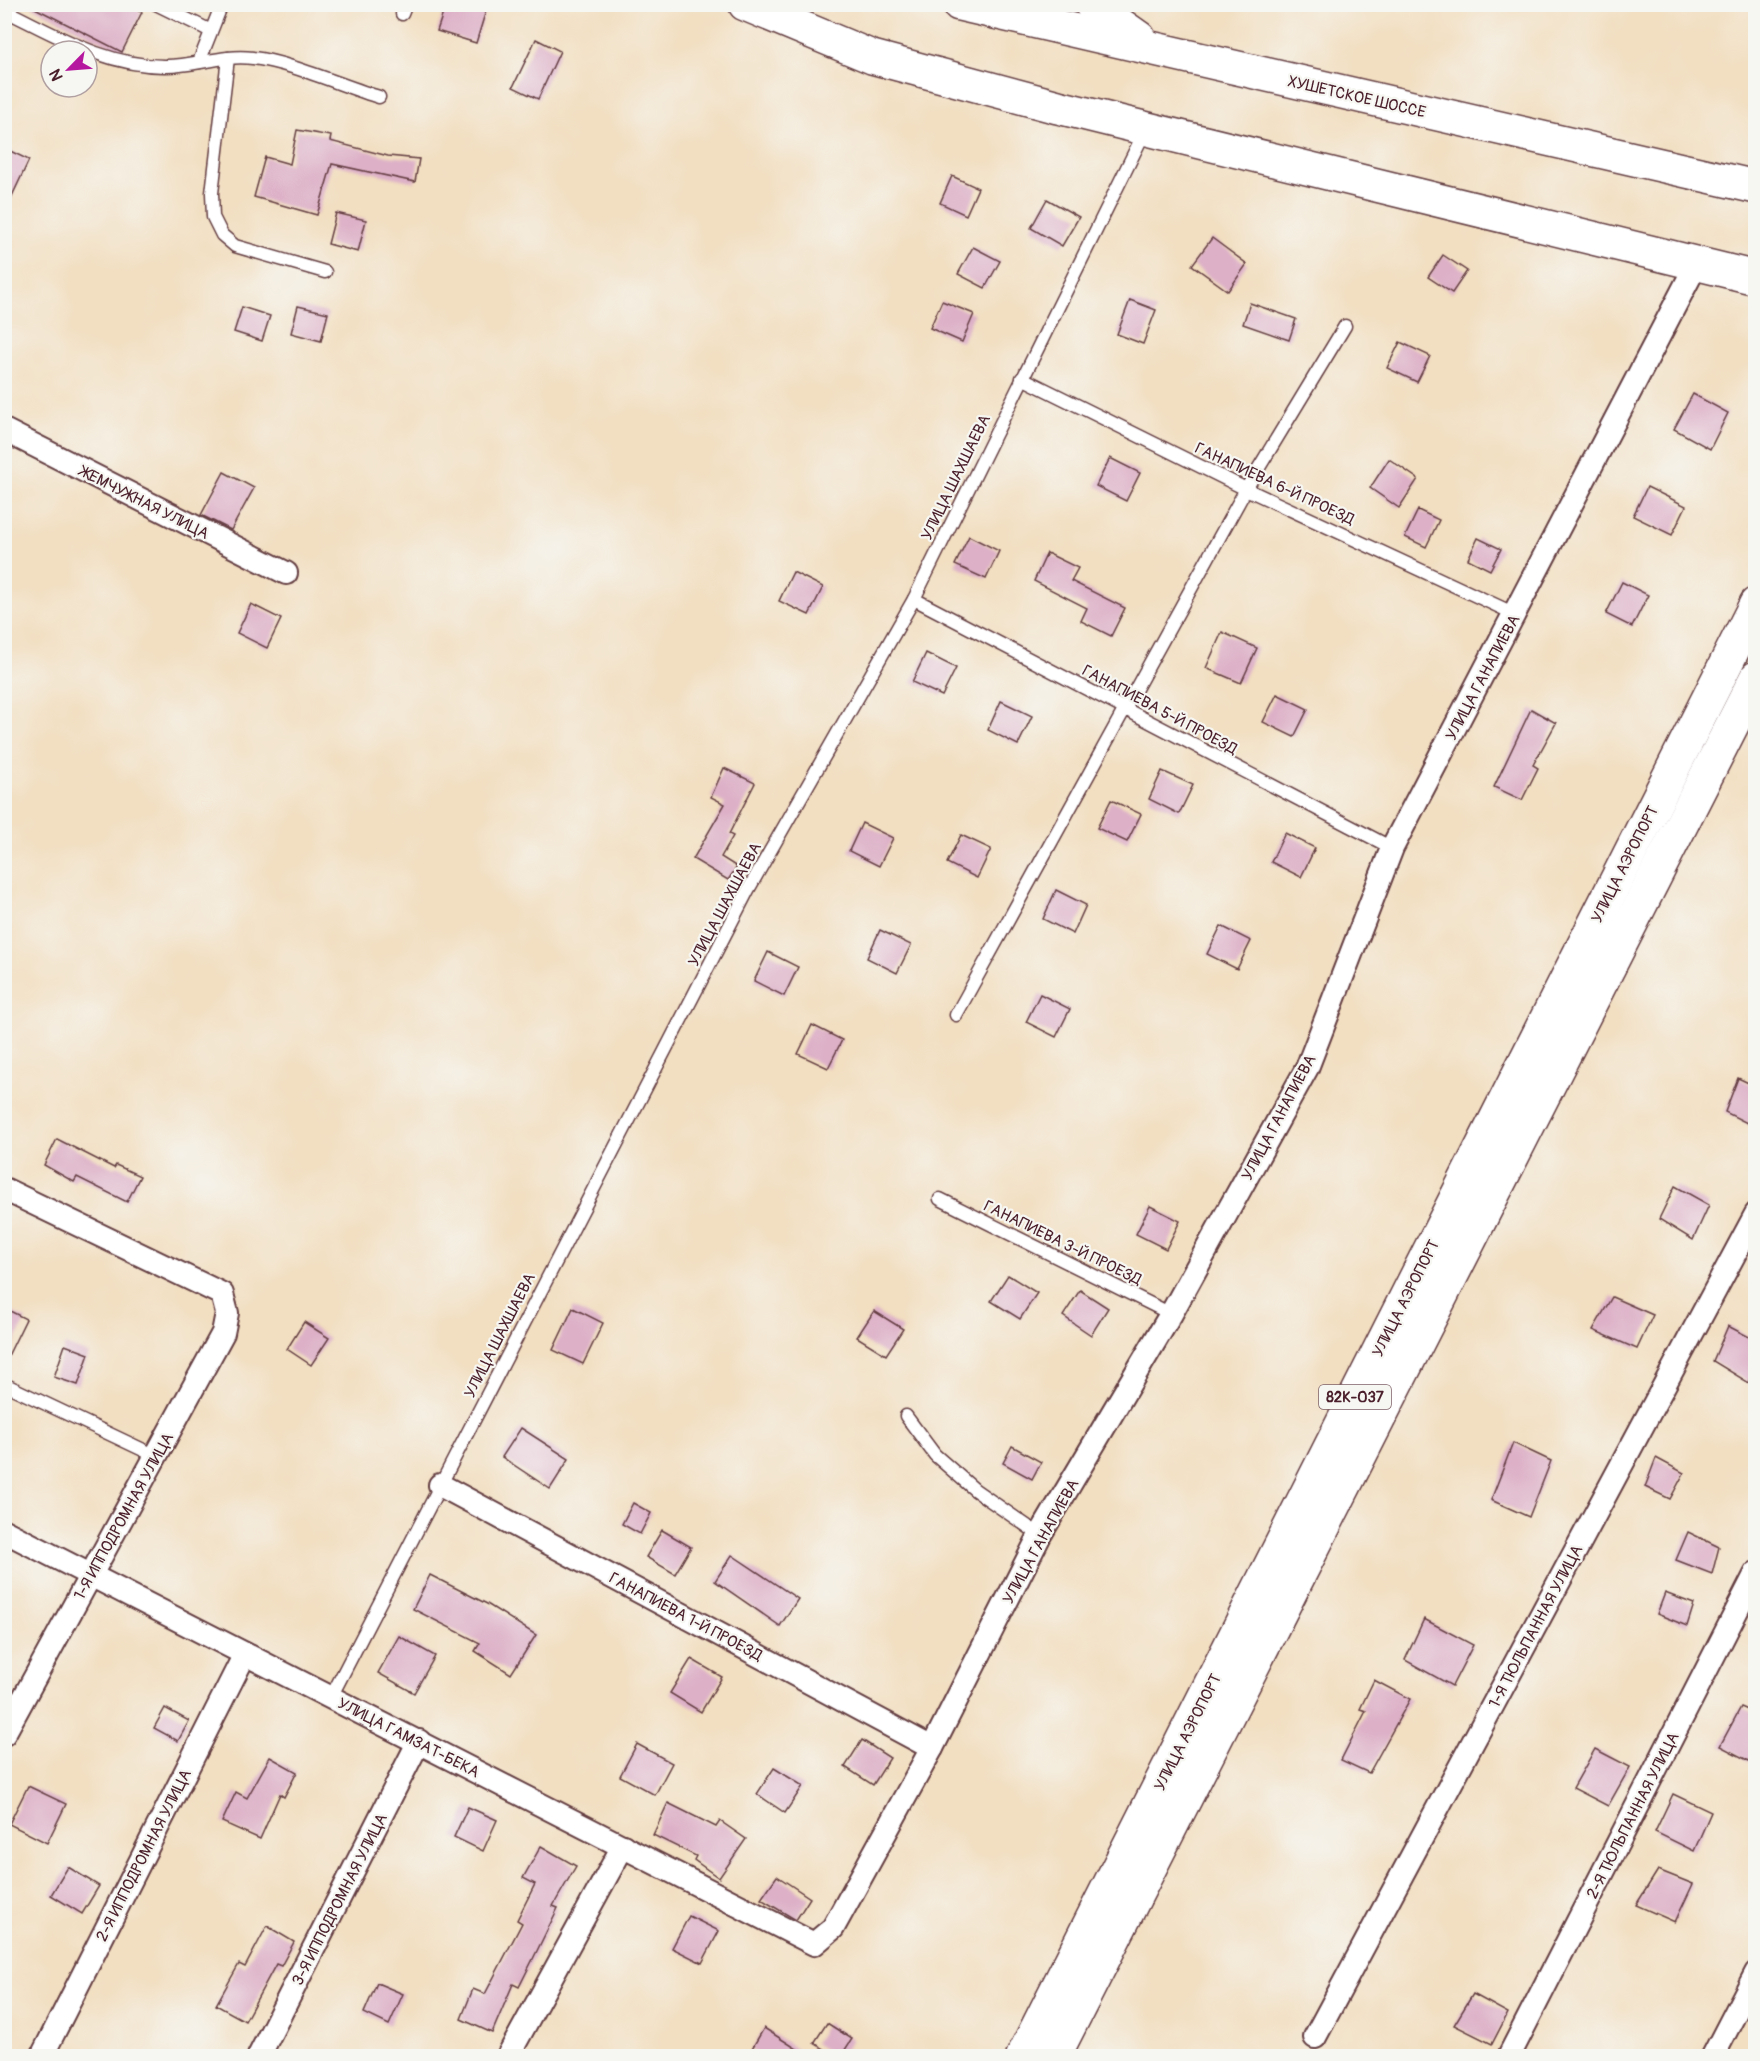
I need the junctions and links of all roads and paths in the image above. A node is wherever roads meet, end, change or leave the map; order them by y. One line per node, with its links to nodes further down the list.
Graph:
1 (156, 4): 8 (lane)
2 (222, 4): 8 (lane)
3 (745, 4): 13 (main road)
4 (959, 4): 7 (main road, ХУШЕТСКОЕ ШОССЕ)
5 (1091, 4): 9 (main road)
6 (4, 10): 11 (lane)
7 (1013, 11): 9 (main road, ХУШЕТСКОЕ ШОССЕ)
8 (211, 31): 11 (lane)
9 (1162, 51): 14 (main road, ХУШЕТСКОЕ ШОССЕ)
10 (228, 58): 11 (lane); 12 (lane); 16 (lane)
11 (199, 62)
12 (379, 97)
13 (1147, 128): 15 (main road); 19 (lane, УЛИЦА ШАХШАЕВА)
14 (1748, 186)
15 (1695, 265): 17 (main road); 25 (street, УЛИЦА ГАНАПИЕВА)
16 (325, 272)
17 (1755, 278)
18 (1345, 326): 21 (lane)
19 (1023, 378): 21 (lane, ГАНАПИЕВА 6-Й ПРОЕЗД); 23 (lane, УЛИЦА ШАХШАЕВА)
20 (4, 430): 22 (street, ЖЕМЧУЖНАЯ УЛИЦА)
21 (1246, 489): 25 (lane, ГАНАПИЕВА 6-Й ПРОЕЗД); 27 (lane)
22 (286, 573)
23 (914, 598): 27 (lane, ГАНАПИЕВА 5-Й ПРОЕЗД); 37 (lane, УЛИЦА ШАХШАЕВА)
24 (1755, 604): 54 (main road, УЛИЦА АЭРОПОРТ / 82К-037)
25 (1515, 614): 28 (street, УЛИЦА ГАНАПИЕВА)
26 (1755, 678): 55 (main road, УЛИЦА АЭРОПОРТ)
27 (1124, 709): 28 (lane, ГАНАПИЕВА 5-Й ПРОЕЗД); 29 (lane)
28 (1392, 848): 33 (street, УЛИЦА ГАНАПИЕВА)
29 (956, 1016)
30 (4, 1189): 36 (street, 1-Я ИППОДРОМНАЯ УЛИЦА)
31 (940, 1200): 33 (lane, ГАНАПИЕВА 3-Й ПРОЕЗД)
32 (1755, 1214): 50 (street, 1-Я ТЮЛЬПАННАЯ УЛИЦА)
33 (1171, 1314): 39 (street, УЛИЦА ГАНАПИЕВА)
34 (4, 1383): 36 (lane)
35 (906, 1416): 39 (lane)
36 (156, 1456): 41 (street, 1-Я ИППОДРОМНАЯ УЛИЦА)
37 (440, 1485): 43 (lane, УЛИЦА ШАХШАЕВА); 46 (street, ГАНАПИЕВА 1-Й ПРОЕЗД)
38 (4, 1531): 41 (street, УЛИЦА ГАМЗАТ-БЕКА)
39 (1040, 1535): 46 (street, УЛИЦА ГАНАПИЕВА)
40 (1755, 1573): 56 (street, 2-Я ТЮЛЬПАННАЯ УЛИЦА)
41 (91, 1575): 42 (street, УЛИЦА ГАМЗАТ-БЕКА); 44 (street, 1-Я ИППОДРОМНАЯ УЛИЦА)
42 (245, 1654): 43 (street, УЛИЦА ГАМЗАТ-БЕКА); 51 (street, 2-Я ИППОДРОМНАЯ УЛИЦА)
43 (331, 1697): 45 (street, УЛИЦА ГАМЗАТ-БЕКА)
44 (4, 1734)
45 (419, 1742): 47 (street, УЛИЦА ГАМЗАТ-БЕКА); 52 (street, 3-Я ИППОДРОМНАЯ УЛИЦА)
46 (932, 1748): 48 (street, УЛИЦА ГАНАПИЕВА)
47 (623, 1846): 48 (street, УЛИЦА ГАМЗАТ-БЕКА); 53 (street)
48 (814, 1944)
49 (1755, 1973): 57 (street)
50 (1315, 2037)
51 (42, 2056)
52 (259, 2056)
53 (508, 2056)
54 (1023, 2056)
55 (1054, 2056)
56 (1509, 2056)
57 (1713, 2056)

